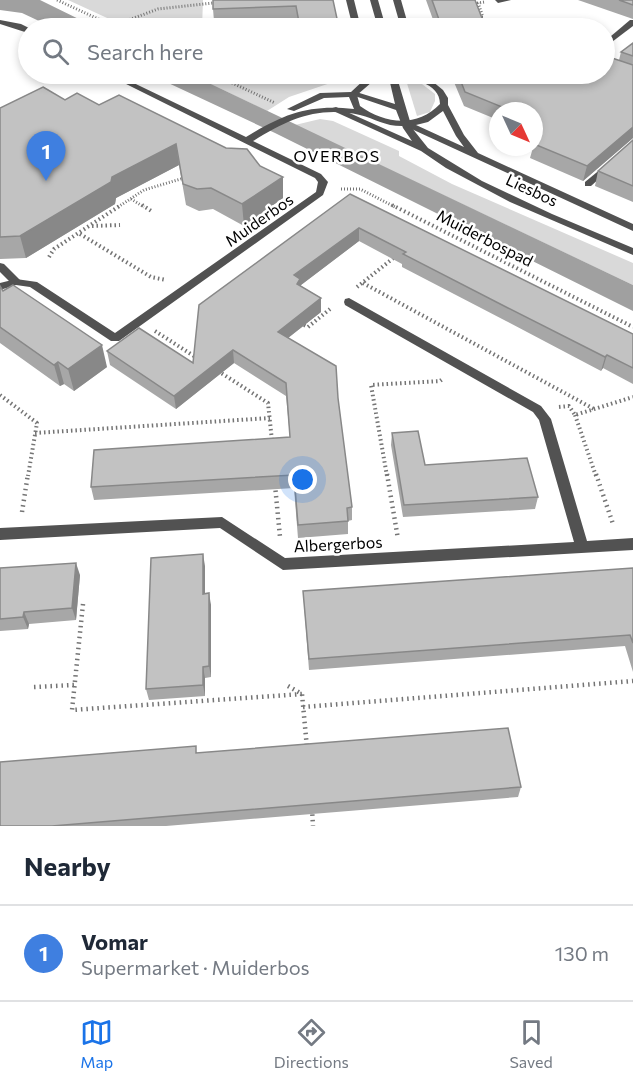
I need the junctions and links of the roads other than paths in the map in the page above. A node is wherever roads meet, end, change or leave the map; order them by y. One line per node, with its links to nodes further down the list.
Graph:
1 (350, 0): 6 (street)
2 (374, 0): 7 (street)
3 (397, 0): 8 (street)
4 (507, 0): 5 (street)
5 (498, 1)
6 (354, 18)
7 (379, 18)
8 (402, 18)
9 (0, 22): 11 (street)
10 (633, 22): 12 (street)
11 (18, 26)
12 (615, 36)
13 (131, 84): 24 (street, Muiderbos)
14 (362, 84): 17 (street)
15 (395, 84): 20 (street, Liesbos)
16 (429, 84): 18 (street, Liesbos)
17 (353, 94): 20 (street); 21 (street); 22 (street)
18 (444, 105): 23 (street); 27 (street, Liesbos)
19 (333, 109): 21 (street, Liesbos); 22 (street, Liesbos); 25 (street, Liesbos)
20 (401, 109): 23 (street, Liesbos)
21 (289, 113): 24 (street, Liesbos)
22 (362, 113): 23 (street, Liesbos)
23 (405, 123): 25 (street, Liesbos); 27 (street, Liesbos)
24 (248, 140): 32 (street, Muiderbos)
25 (422, 148): 30 (street, Liesbos)
26 (618, 157): 28 (street)
27 (479, 159): 29 (street, Liesbos)
28 (588, 184)
29 (633, 228)
30 (633, 252)
31 (0, 266): 32 (street)
32 (16, 282): 33 (street)
33 (0, 287)
34 (351, 296): 37 (street)
35 (0, 534): 37 (street, Albergerbos)
36 (627, 544): 37 (street, Albergerbos)
37 (582, 546)

